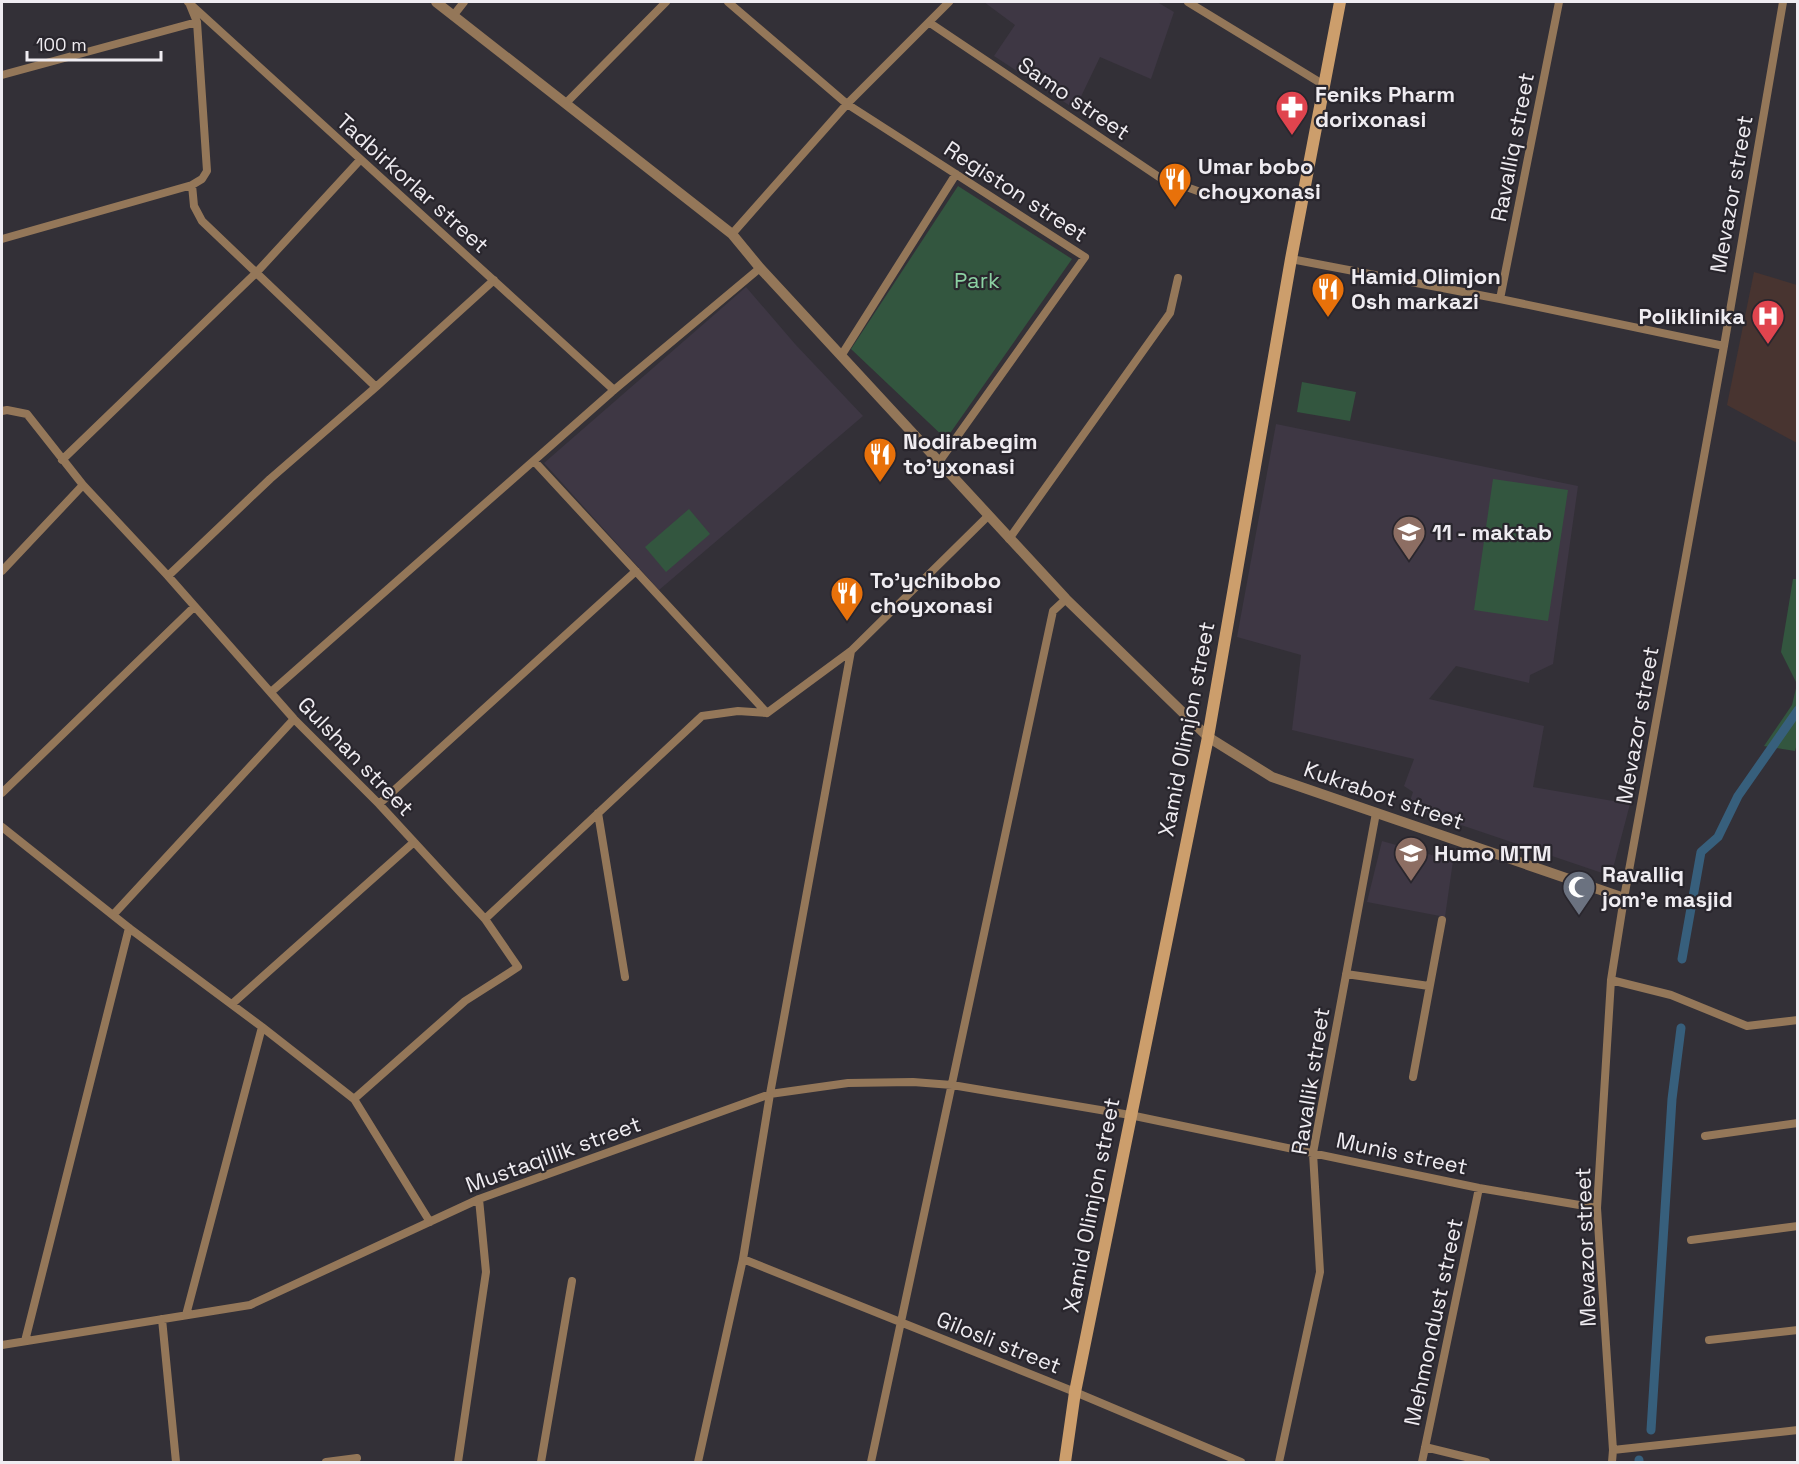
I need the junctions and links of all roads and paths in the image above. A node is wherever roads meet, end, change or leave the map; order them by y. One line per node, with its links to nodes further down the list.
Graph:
1 (188, 2): 12 (street); 18 (street, Tadbirkorlar street)
2 (436, 2): 11 (street, Kukrabot street)
3 (464, 2): 11 (street)
4 (666, 2): 16 (street)
5 (728, 2): 17 (street, Registon street)
6 (949, 2): 13 (street)
7 (1188, 2): 15 (street)
8 (1340, 2): 15 (main road, Xamid Olimjon street)
9 (1559, 2): 29 (street, Ravalliq street)
10 (1783, 2): 30 (street, Mevazor street)
11 (453, 16): 16 (street, Kukrabot street)
12 (197, 22): 14 (street); 20 (street)
13 (930, 23): 17 (street); 21 (street, Samo street)
14 (2, 75)
15 (1324, 85): 24 (main road, Xamid Olimjon street)
16 (566, 103): 22 (street, Kukrabot street)
17 (847, 104): 19 (street, Registon street); 22 (street)
18 (360, 160): 26 (street); 28 (street, Tadbirkorlar street)
19 (956, 174): 31 (street); 37 (street, Registon street)
20 (192, 185): 23 (street); 26 (street)
21 (1203, 193)
22 (732, 234): 25 (street, Kukrabot street)
23 (2, 239)
24 (1291, 260): 29 (street); 50 (main road, Xamid Olimjon street)
25 (760, 268): 31 (street, Kukrabot street); 33 (street)
26 (256, 273): 32 (street); 35 (street)
27 (1178, 278): 40 (street)
28 (494, 280): 32 (street); 33 (street, Tadbirkorlar street)
29 (1500, 299): 30 (street)
30 (1724, 346): 58 (street, Mevazor street)
31 (841, 356): 37 (street, Kukrabot street)
32 (376, 387): 43 (street)
33 (615, 390): 36 (street)
34 (2, 411): 35 (street, Gulshan street)
35 (62, 460): 38 (street, Gulshan street)
36 (534, 461): 42 (street); 47 (street)
37 (939, 462): 39 (street, Kukrabot street)
38 (83, 485): 41 (street); 43 (street, Gulshan street)
39 (988, 516): 40 (street, Kukrabot street); 46 (street)
40 (1010, 539): 44 (street, Kukrabot street)
41 (2, 571)
42 (636, 571): 48 (street); 52 (street)
43 (168, 576): 45 (street, Gulshan street)
44 (1066, 599): 50 (street, Kukrabot street); 71 (street)
45 (194, 607): 47 (street, Gulshan street); 51 (street)
46 (851, 651): 48 (street); 72 (street)
47 (271, 692): 49 (street, Gulshan street)
48 (767, 713): 53 (street)
49 (294, 719): 52 (street, Gulshan street); 59 (street)
50 (1208, 737): 54 (street, Kukrabot street); 74 (main road, Xamid Olimjon street)
51 (2, 793)
52 (379, 804): 57 (street, Gulshan street)
53 (598, 813): 60 (street); 64 (street)
54 (1376, 813): 58 (street, Kukrabot street); 63 (street, Ravallik street)
55 (3, 828): 56 (street); 59 (street)
56 (2, 840)
57 (414, 842): 60 (street, Gulshan street); 67 (street)
58 (1624, 898): 65 (street, Mevazor street)
59 (113, 915): 62 (street)
60 (485, 919): 73 (street, Gulshan street)
61 (1442, 920): 66 (street)
62 (129, 928): 67 (street); 91 (street)
63 (1346, 974): 66 (street); 77 (street, Ravallik street)
64 (625, 977)
65 (1611, 980): 68 (street); 80 (street, Mevazor street)
66 (1430, 986): 70 (street)
67 (232, 1004): 69 (street)
68 (1797, 1020)
69 (262, 1027): 73 (street); 86 (street)
70 (1413, 1077)
71 (952, 1085): 72 (street, Mustaqillik street); 74 (street, Mustaqillik street); 88 (street)
72 (770, 1094): 79 (street, Mustaqillik street); 84 (street)
73 (354, 1099): 81 (street)
74 (1130, 1115): 77 (street, Munis street); 93 (main road, Xamid Olimjon street)
75 (1797, 1123): 76 (street)
76 (1705, 1136)
77 (1313, 1153): 78 (street, Munis street); 106 (street, Ravallik street)
78 (1479, 1188): 80 (street, Munis street); 95 (street, Mehmondust street)
79 (479, 1199): 81 (street, Mustaqillik street); 100 (street)
80 (1597, 1208): 96 (street, Mevazor street)
81 (430, 1222): 86 (street, Mustaqillik street)
82 (1797, 1226): 83 (street)
83 (1690, 1240)
84 (743, 1259): 88 (street, Gilosli street); 102 (street)
85 (572, 1281): 101 (street)
86 (186, 1315): 87 (street, Mustaqillik street)
87 (162, 1319): 91 (street, Mustaqillik street); 98 (street)
88 (902, 1323): 93 (street, Gilosli street); 103 (street)
89 (1797, 1330): 90 (street)
90 (1709, 1340)
91 (25, 1341): 92 (street, Mustaqillik street)
92 (2, 1345)
93 (1075, 1392): 104 (main road, Xamid Olimjon street); 105 (street, Gilosli street)
94 (1797, 1430): 96 (street)
95 (1425, 1447): 107 (street, Mehmondust street); 108 (street)
96 (1613, 1450): 109 (street, Mevazor street)
97 (357, 1458): 99 (street)
98 (176, 1462)
99 (326, 1462)
100 (458, 1462)
101 (541, 1462)
102 (698, 1462)
103 (871, 1462)
104 (1065, 1462)
105 (1241, 1462)
106 (1279, 1462)
107 (1422, 1462)
108 (1486, 1462)
109 (1612, 1462)

